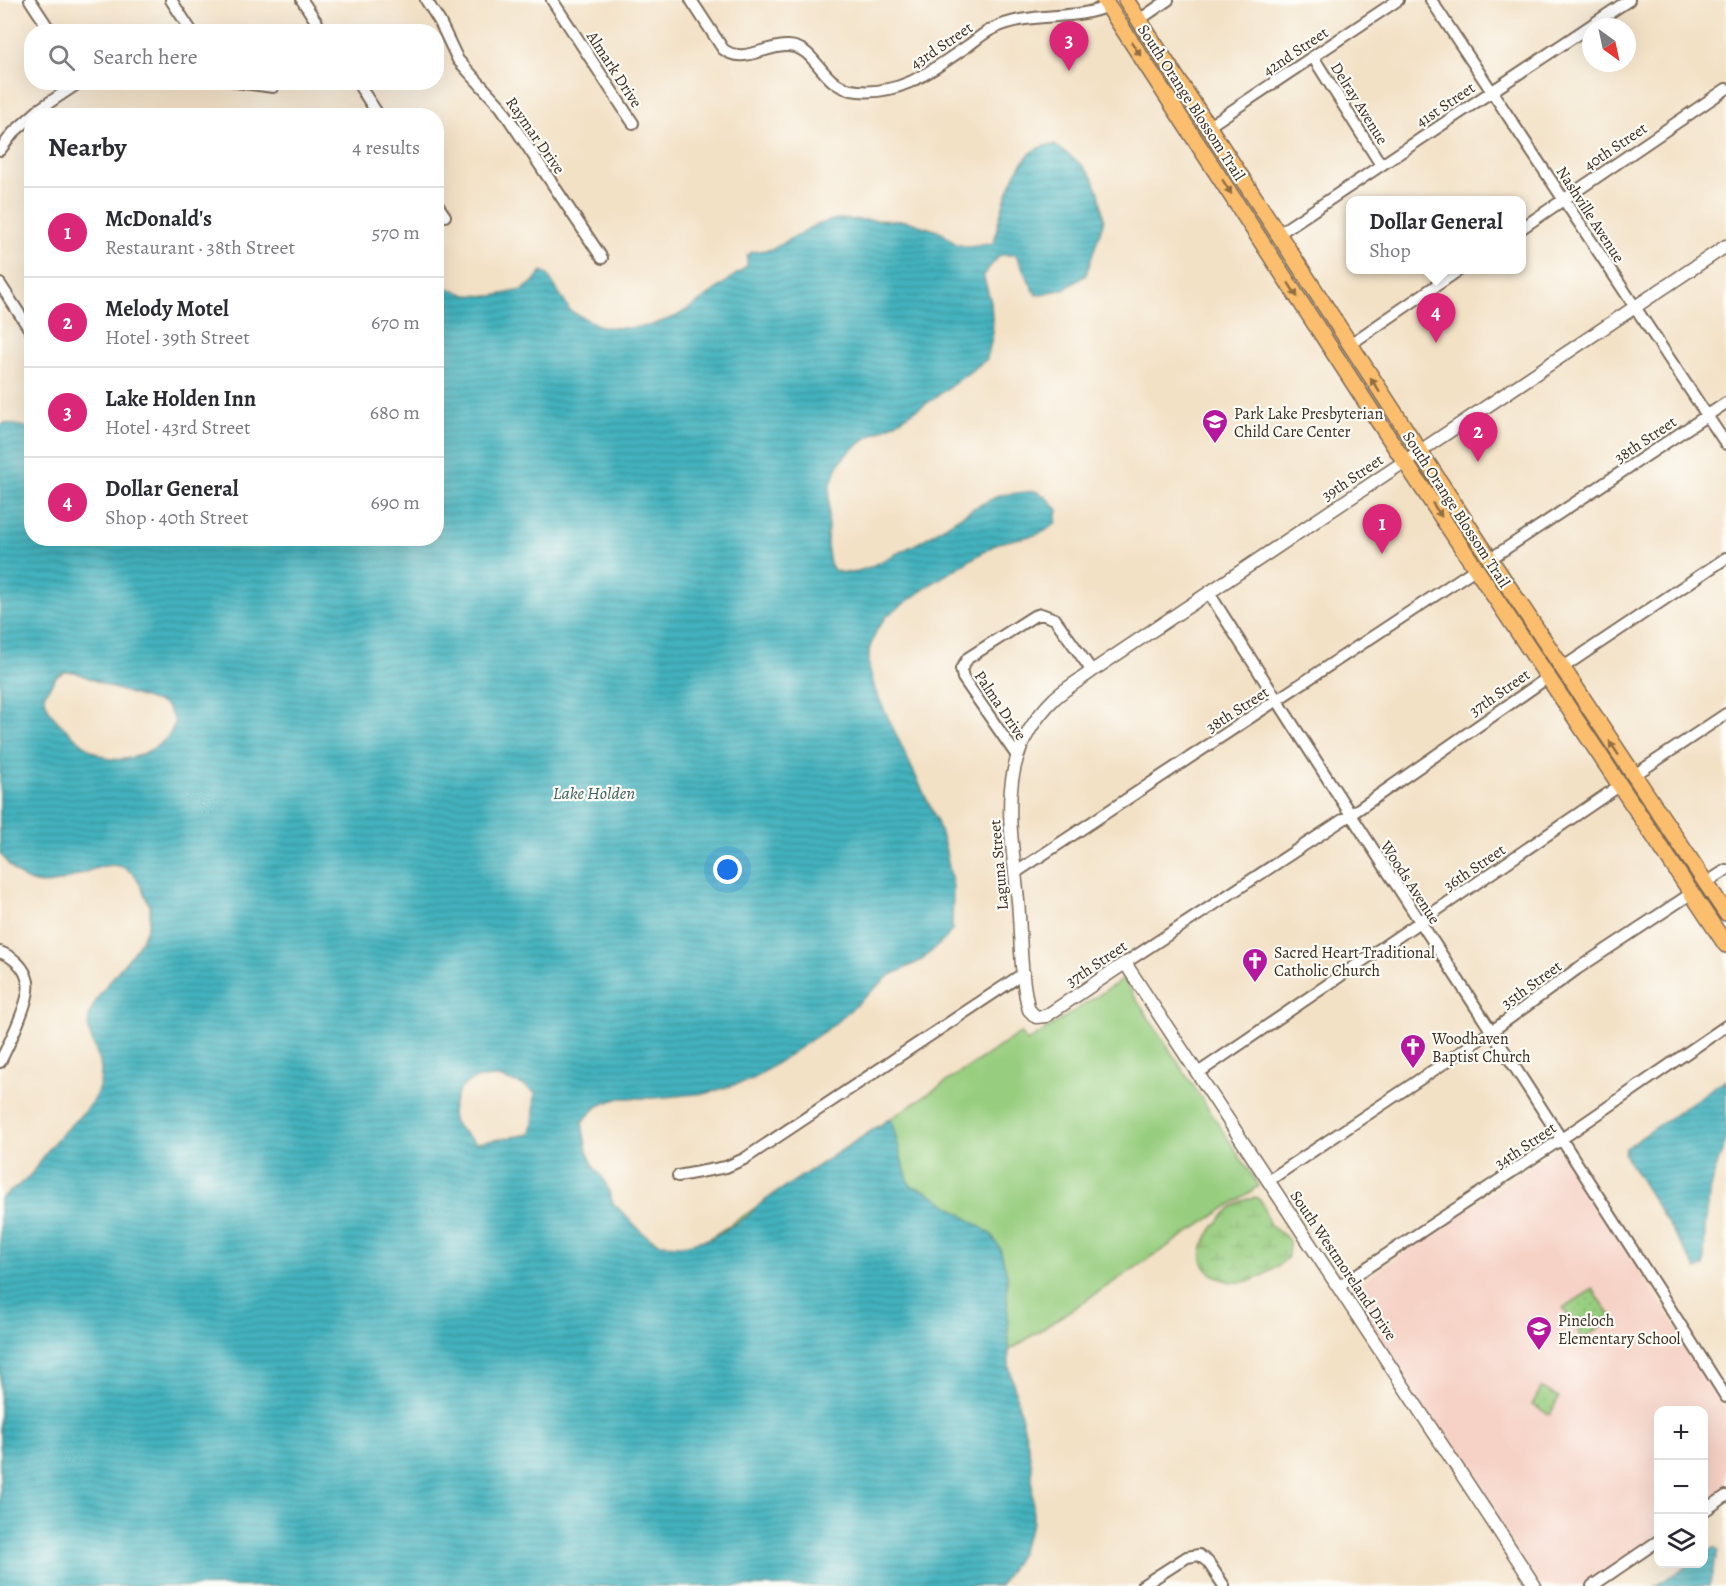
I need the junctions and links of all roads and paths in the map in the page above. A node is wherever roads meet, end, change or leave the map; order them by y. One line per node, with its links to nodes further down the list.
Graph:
1 (30, 0): 15 (street)
2 (171, 0): 16 (street)
3 (302, 0): 17 (street)
4 (426, 0): 18 (street, Raymar Drive)
5 (552, 0): 27 (street, Almark Drive)
6 (691, 0): 12 (street, 43rd Street)
7 (1126, 0): 14 (main road, South Orange Blossom Trail)
8 (1168, 0): 14 (street)
9 (1398, 0): 20 (street, 42nd Street)
10 (1431, 0): 24 (street, Nashville Avenue)
11 (1629, 0): 13 (street, 41st Street)
12 (1106, 3): 33 (main road, South Orange Blossom Trail, one-way to 33)
13 (1615, 4): 24 (street, 41st Street)
14 (1139, 20): 29 (main road, South Orange Blossom Trail)
15 (46, 24)
16 (187, 24)
17 (318, 24)
18 (441, 24)
19 (444, 30): 37 (street, Raymar Drive)
20 (1313, 57): 29 (street, 42nd Street); 31 (street, Delray Avenue)
21 (1726, 89): 32 (street, 40th Street)
22 (68, 90): 25 (street)
23 (362, 90): 26 (street)
24 (1492, 91): 31 (street, 41st Street); 32 (street, Nashville Avenue)
25 (41, 108)
26 (374, 108)
27 (633, 123)
28 (24, 124): 30 (street)
29 (1209, 126): 35 (main road, South Orange Blossom Trail)
30 (0, 150)
31 (1381, 165): 35 (street, 41st Street)
32 (1563, 200): 34 (street, 40th Street); 40 (street, Nashville Avenue)
33 (1249, 222): 35 (main road); 47 (main road, South Orange Blossom Trail, one-way to 47)
34 (1526, 225)
35 (1278, 234): 42 (main road, South Orange Blossom Trail)
36 (1726, 246): 40 (street, 39th Street)
37 (602, 258)
38 (1453, 274): 42 (street)
39 (0, 284): 41 (street)
40 (1634, 307): 44 (street, Nashville Avenue); 46 (street, 39th Street)
41 (24, 321)
42 (1349, 345): 46 (main road, South Orange Blossom Trail, one-way to 42)
43 (1726, 402): 44 (street, 38th Street)
44 (1707, 415): 45 (street, Nashville Avenue); 49 (street, 38th Street)
45 (1726, 444)
46 (1419, 452): 47 (street, 39th Street); 49 (main road, South Orange Blossom Trail)
47 (1404, 461): 50 (main road, South Orange Blossom Trail, one-way to 50); 51 (street, 39th Street)
48 (1726, 558): 52 (street)
49 (1490, 559): 52 (main road, South Orange Blossom Trail)
50 (1475, 569): 54 (main road, South Orange Blossom Trail); 55 (street, 38th Street)
51 (1209, 593): 53 (street, 39th Street); 55 (street, Woods Avenue)
52 (1562, 668): 58 (main road, South Orange Blossom Trail, one-way to 52)
53 (1092, 671): 57 (street, 39th Street); 57 (street, Palma Drive)
54 (1547, 678): 59 (main road, South Orange Blossom Trail); 61 (street, 37th Street)
55 (1277, 700): 61 (street, Woods Avenue); 63 (street, 38th Street)
56 (1726, 714): 58 (street)
57 (1017, 756): 63 (street, Laguna Street)
58 (1633, 776): 64 (main road, South Orange Blossom Trail)
59 (1619, 786): 60 (main road, South Orange Blossom Trail); 67 (street, 36th Street)
60 (1632, 805): 64 (main road); 65 (main road, South Orange Blossom Trail)
61 (1350, 815): 67 (street, Woods Avenue); 71 (street, 37th Street)
62 (1726, 870): 64 (street)
63 (1015, 873): 72 (street, Laguna Street)
64 (1706, 883): 66 (main road, South Orange Blossom Trail)
65 (1692, 893): 68 (main road); 69 (main road, South Orange Blossom Trail); 74 (street, 35th Street)
66 (1726, 913)
67 (1419, 923): 74 (street, Woods Avenue); 76 (street, 36th Street)
68 (1726, 927)
69 (1726, 945)
70 (0, 952): 75 (street)
71 (1125, 963): 72 (street, 37th Street); 76 (street, South Westmoreland Drive)
72 (1024, 973): 78 (street)
73 (1726, 1026): 77 (street, 34th Street)
74 (1492, 1031): 77 (street, Woods Avenue); 79 (street, 35th Street)
75 (0, 1062)
76 (1198, 1073): 79 (street, South Westmoreland Drive)
77 (1560, 1140): 80 (street, 34th Street); 81 (street, Woods Avenue)
78 (678, 1176)
79 (1268, 1181): 80 (street, South Westmoreland Drive)
80 (1339, 1286): 87 (street, South Westmoreland Drive)
81 (1726, 1397)
82 (1726, 1496): 83 (street)
83 (1708, 1508)
84 (1654, 1544): 88 (street)
85 (1142, 1586): 86 (street)
86 (1224, 1586)
87 (1535, 1586)
88 (1592, 1586)

